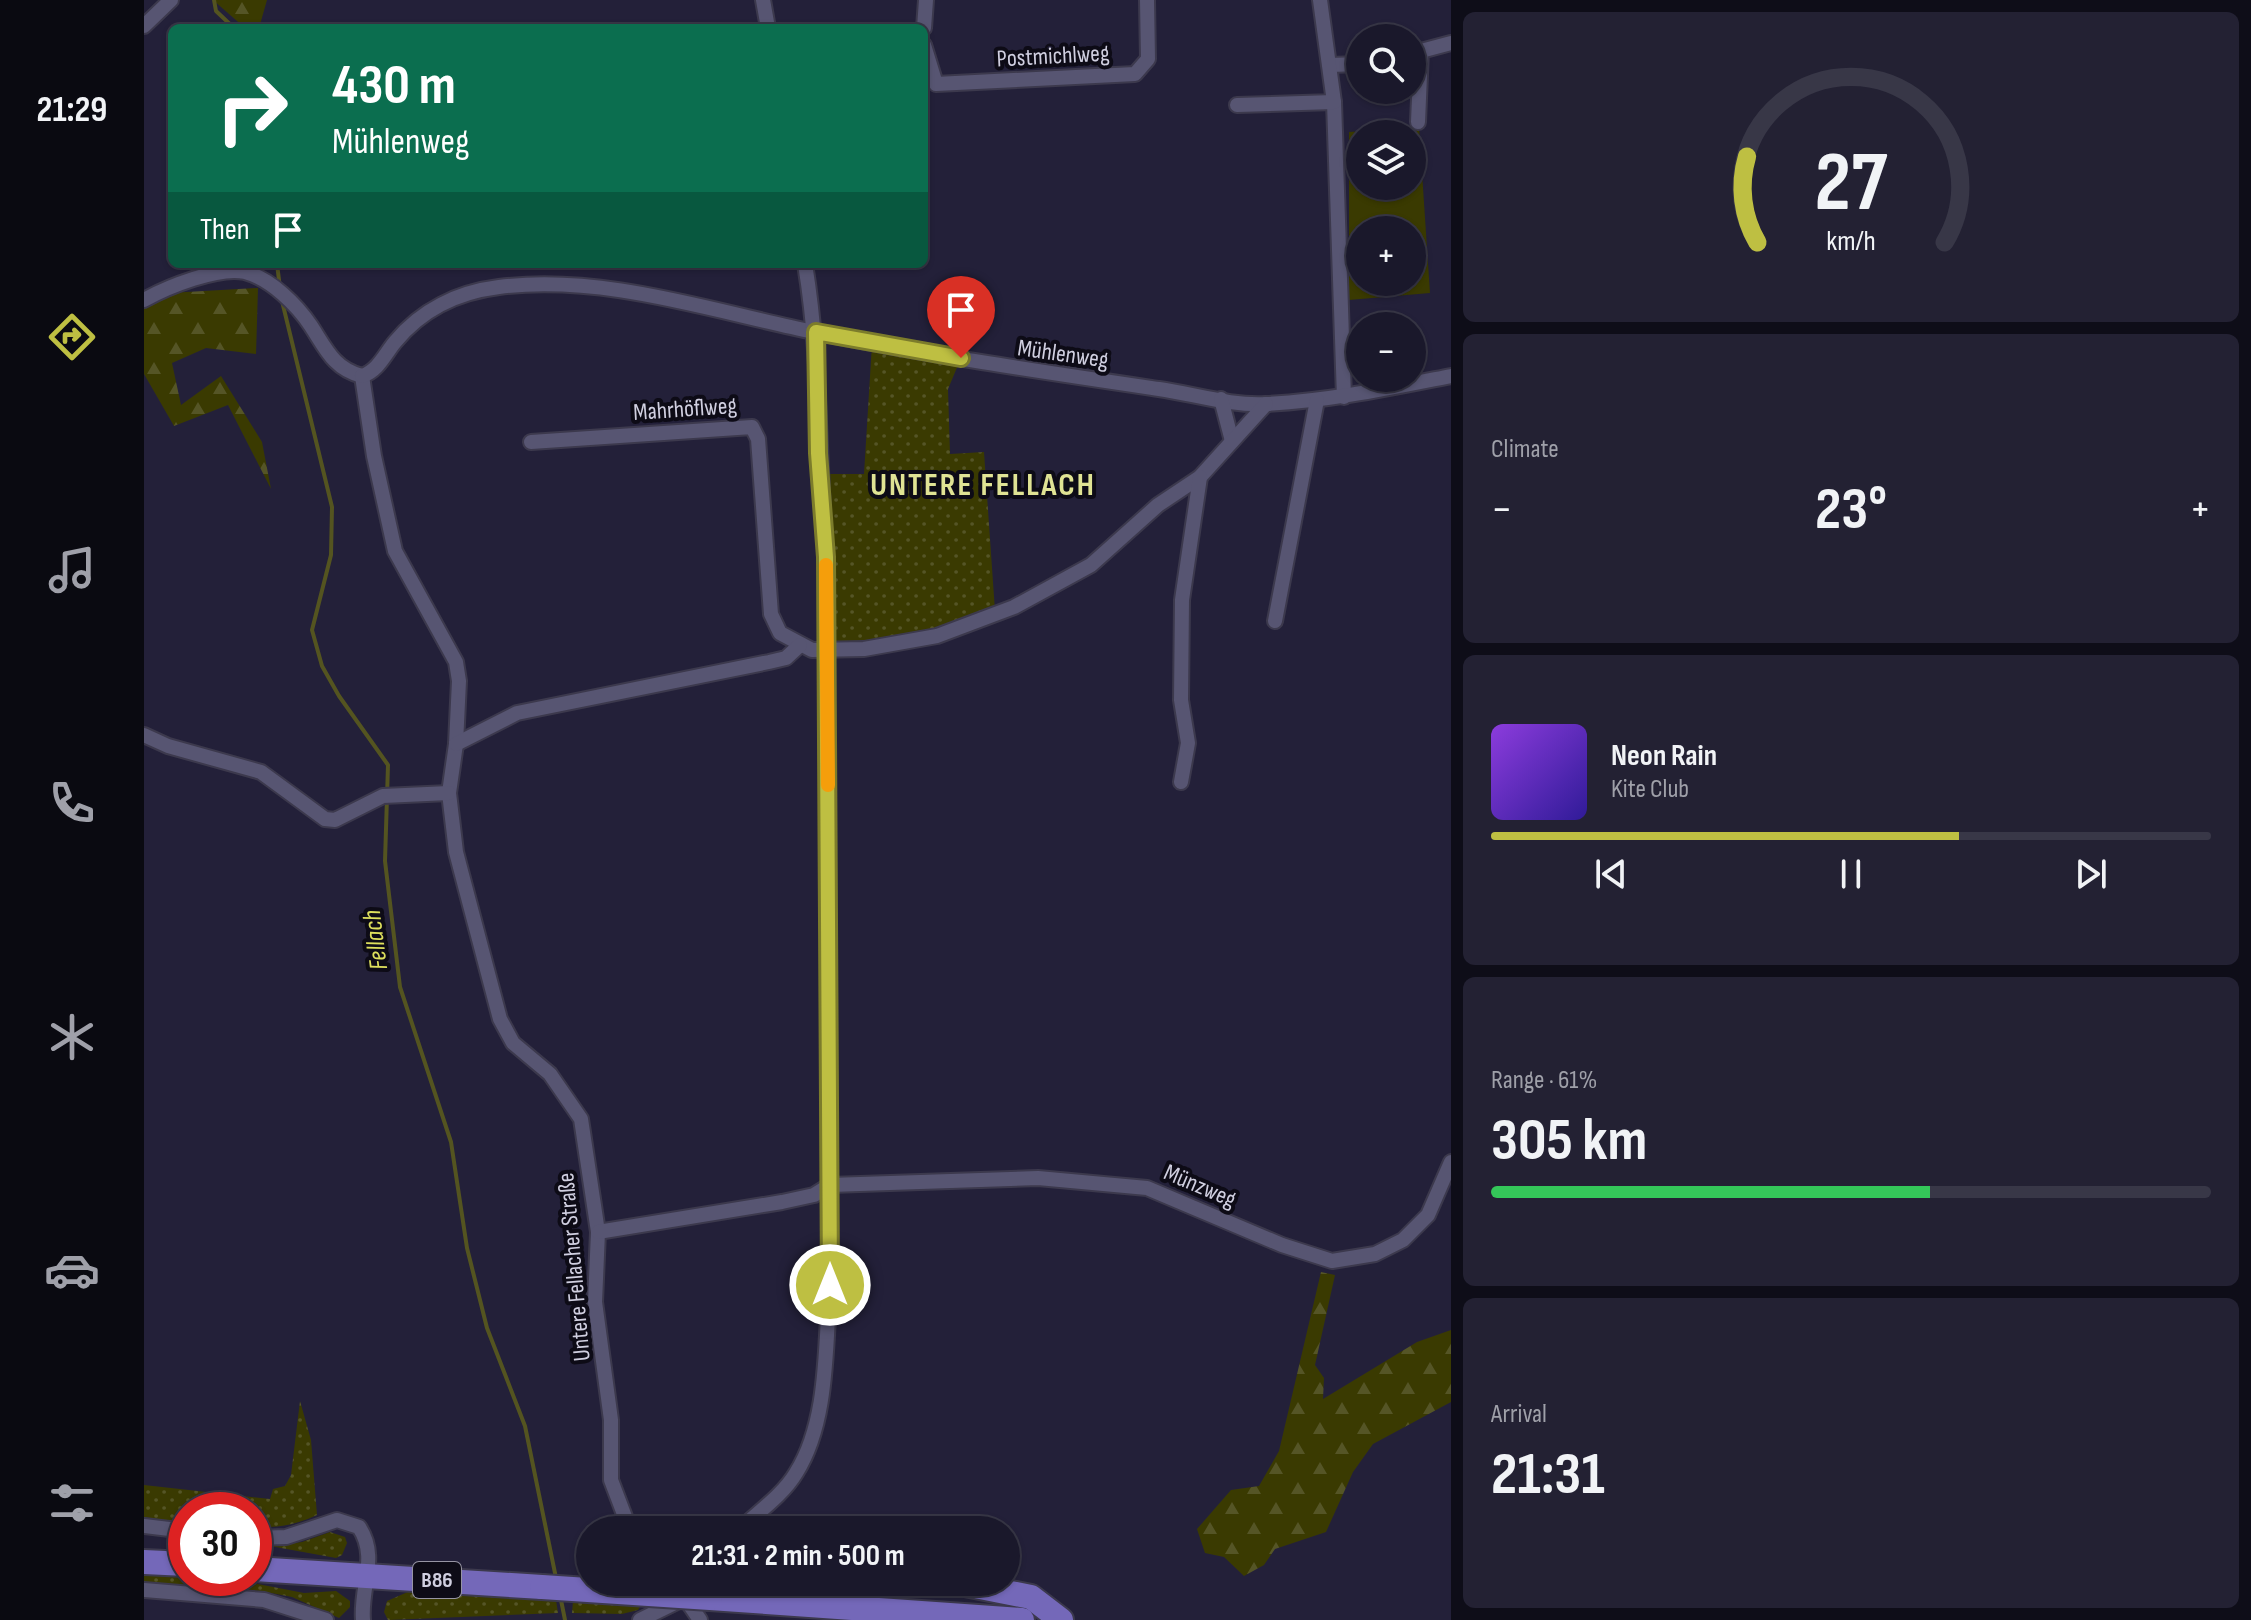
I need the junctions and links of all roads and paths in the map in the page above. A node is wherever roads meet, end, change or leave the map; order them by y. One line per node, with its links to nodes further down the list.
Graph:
1 (171, 0): 8 (street)
2 (763, 0): 6 (street)
3 (926, 0): 7 (street)
4 (1147, 0): 11 (street, Postmichlweg)
5 (1320, 0): 13 (street)
6 (767, 24)
7 (924, 24)
8 (144, 26)
9 (1451, 43): 10 (street)
10 (1426, 50)
11 (928, 58)
12 (1346, 64): 13 (street)
13 (1330, 65): 14 (street)
14 (1334, 102): 15 (street); 21 (street)
15 (1237, 105)
16 (806, 268): 18 (street)
17 (144, 300): 19 (street)
18 (816, 332): 19 (street, Mühlenweg); 22 (street, Mühlenweg); 30 (street)
19 (362, 376): 32 (street, Untere Fellacher Straße)
20 (1451, 376): 21 (street, Mühlenweg)
21 (1344, 397): 23 (street, Mühlenweg)
22 (1221, 399): 24 (street, Mühlenweg); 25 (street)
23 (1317, 400): 24 (street, Mühlenweg); 28 (street)
24 (1266, 404): 25 (street)
25 (1232, 441): 27 (street)
26 (531, 442): 29 (street, Mahrhöflweg)
27 (1200, 477): 30 (street); 33 (street)
28 (1275, 621)
29 (800, 645): 30 (street); 32 (street)
30 (827, 650): 36 (street)
31 (144, 735): 34 (street)
32 (456, 744): 34 (street, Untere Fellacher Straße)
33 (1181, 782)
34 (449, 793): 37 (street, Untere Fellacher Straße)
35 (1451, 1162): 36 (street, Münzweg)
36 (830, 1185): 37 (street, Münzweg); 39 (street)
37 (598, 1232): 38 (street, Untere Fellacher Straße)
38 (624, 1516)
39 (753, 1516)
40 (144, 1526): 41 (street)
41 (168, 1529)
42 (272, 1537): 46 (street)
43 (144, 1562): 44 (main road)
44 (168, 1563)
45 (272, 1570): 46 (main road, B86)
46 (368, 1576): 51 (main road, B86, bridge); 54 (street)
47 (144, 1590): 53 (street)
48 (1020, 1595): 57 (main road)
49 (655, 1596): 52 (street)
50 (685, 1598): 51 (street); 51 (street); 52 (street)
51 (702, 1600): 56 (main road, B86)
52 (660, 1613): 55 (street)
53 (326, 1620)
54 (363, 1620)
55 (640, 1620)
56 (1022, 1620)
57 (1061, 1620)

